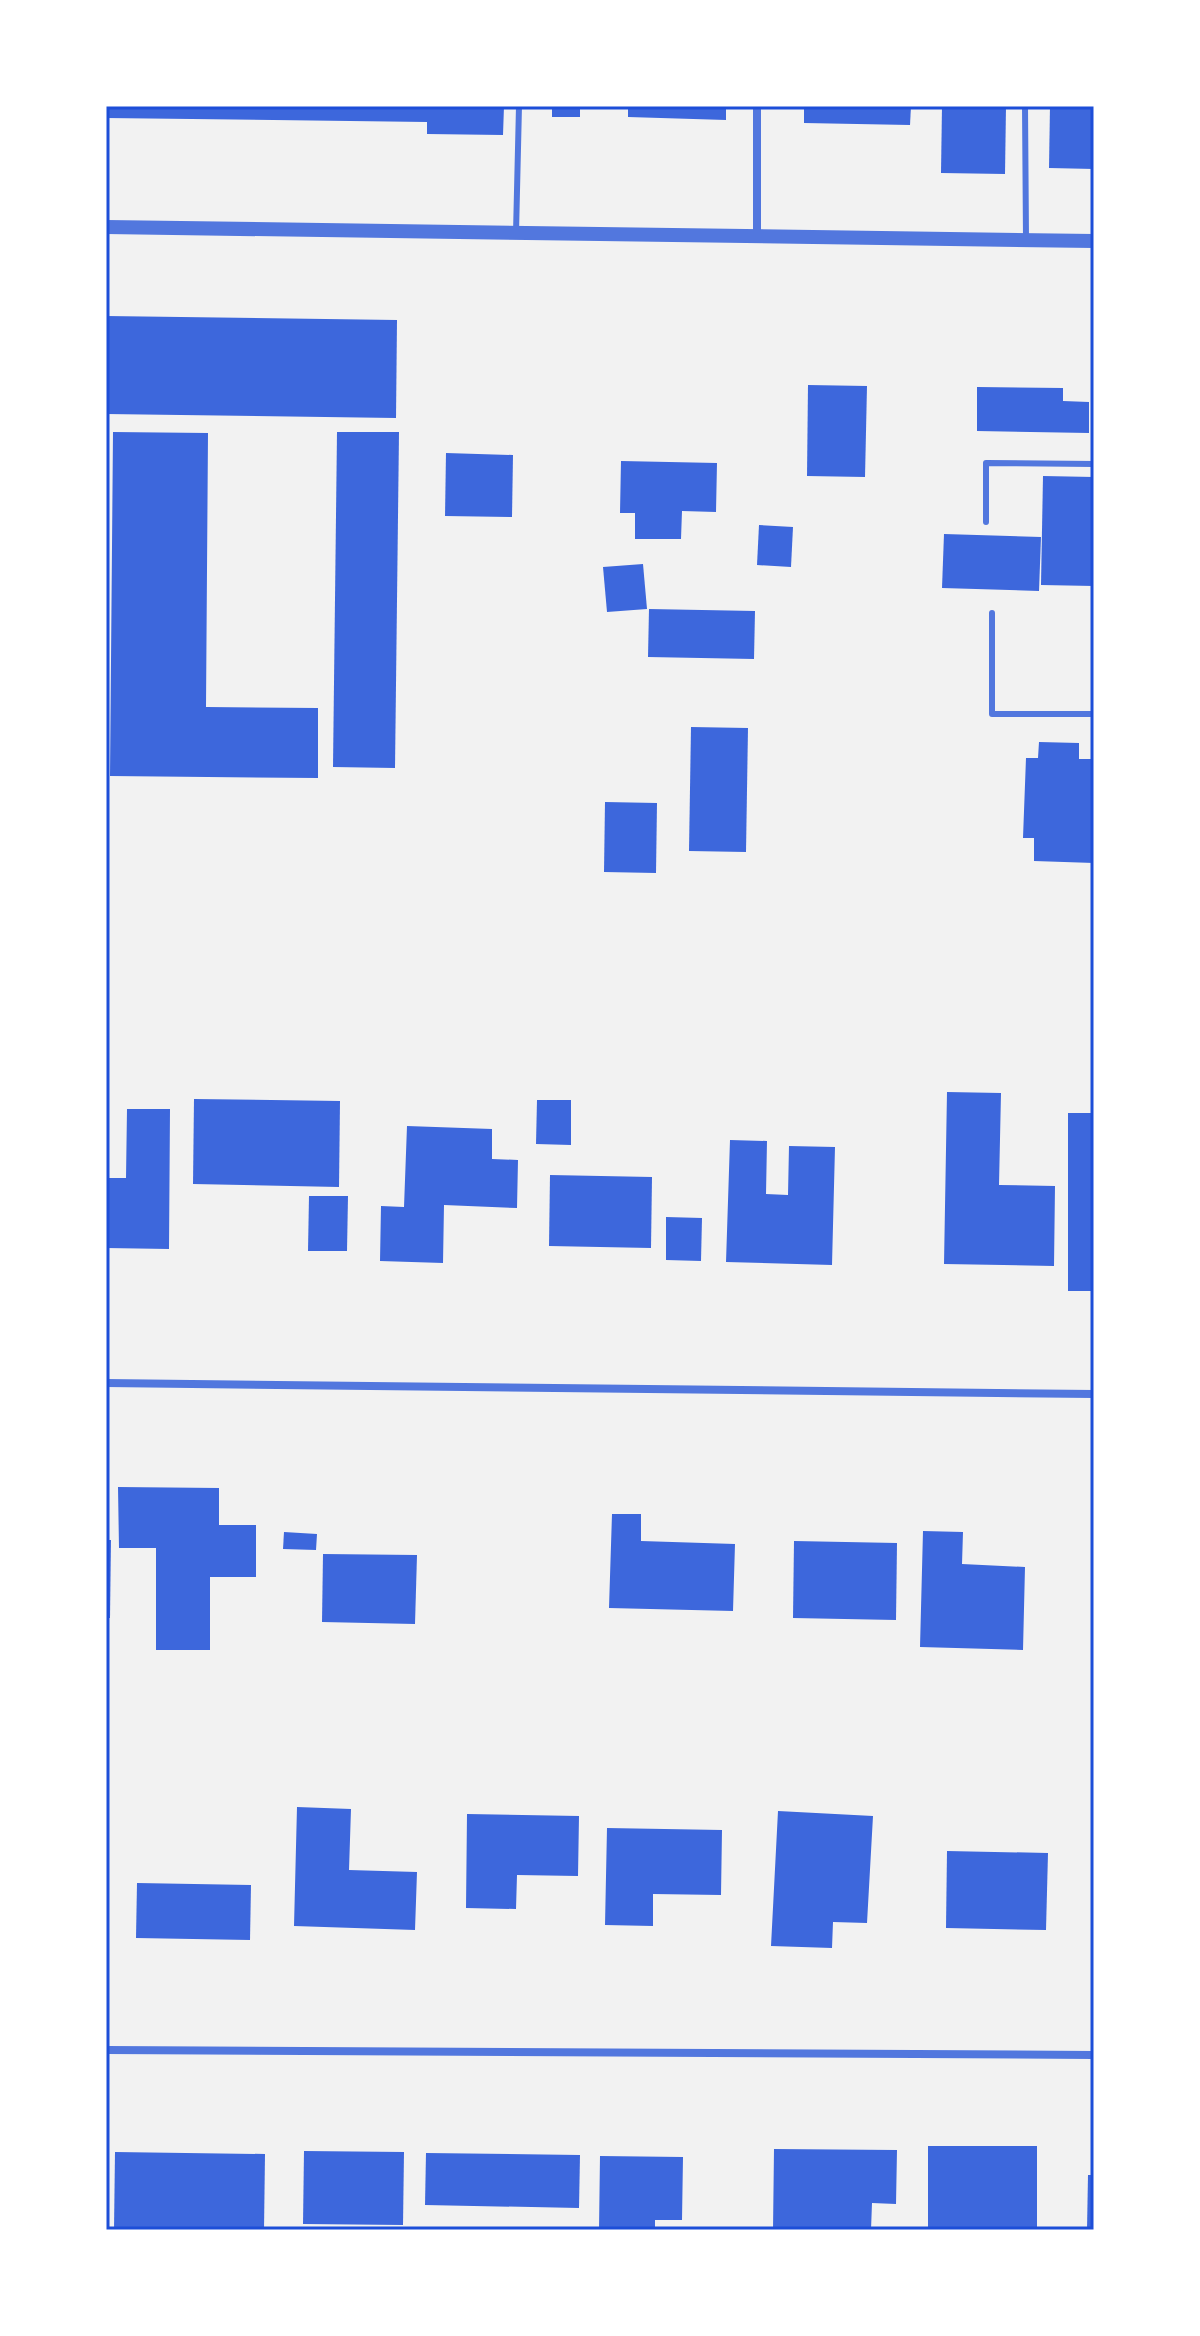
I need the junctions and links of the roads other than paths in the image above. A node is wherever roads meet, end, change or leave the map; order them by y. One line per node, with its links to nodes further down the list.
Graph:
1 (519, 106): 5 (lane)
2 (757, 106): 6 (street)
3 (1025, 106): 7 (lane)
4 (106, 227): 5 (street)
5 (516, 233): 6 (street)
6 (757, 236): 7 (street)
7 (1026, 239): 8 (street)
8 (1094, 241)
9 (1094, 464): 10 (lane)
10 (986, 522)
11 (992, 613): 12 (lane)
12 (1094, 714)
13 (106, 1383): 14 (street)
14 (1094, 1394)
15 (106, 2050): 16 (street)
16 (1094, 2055)

